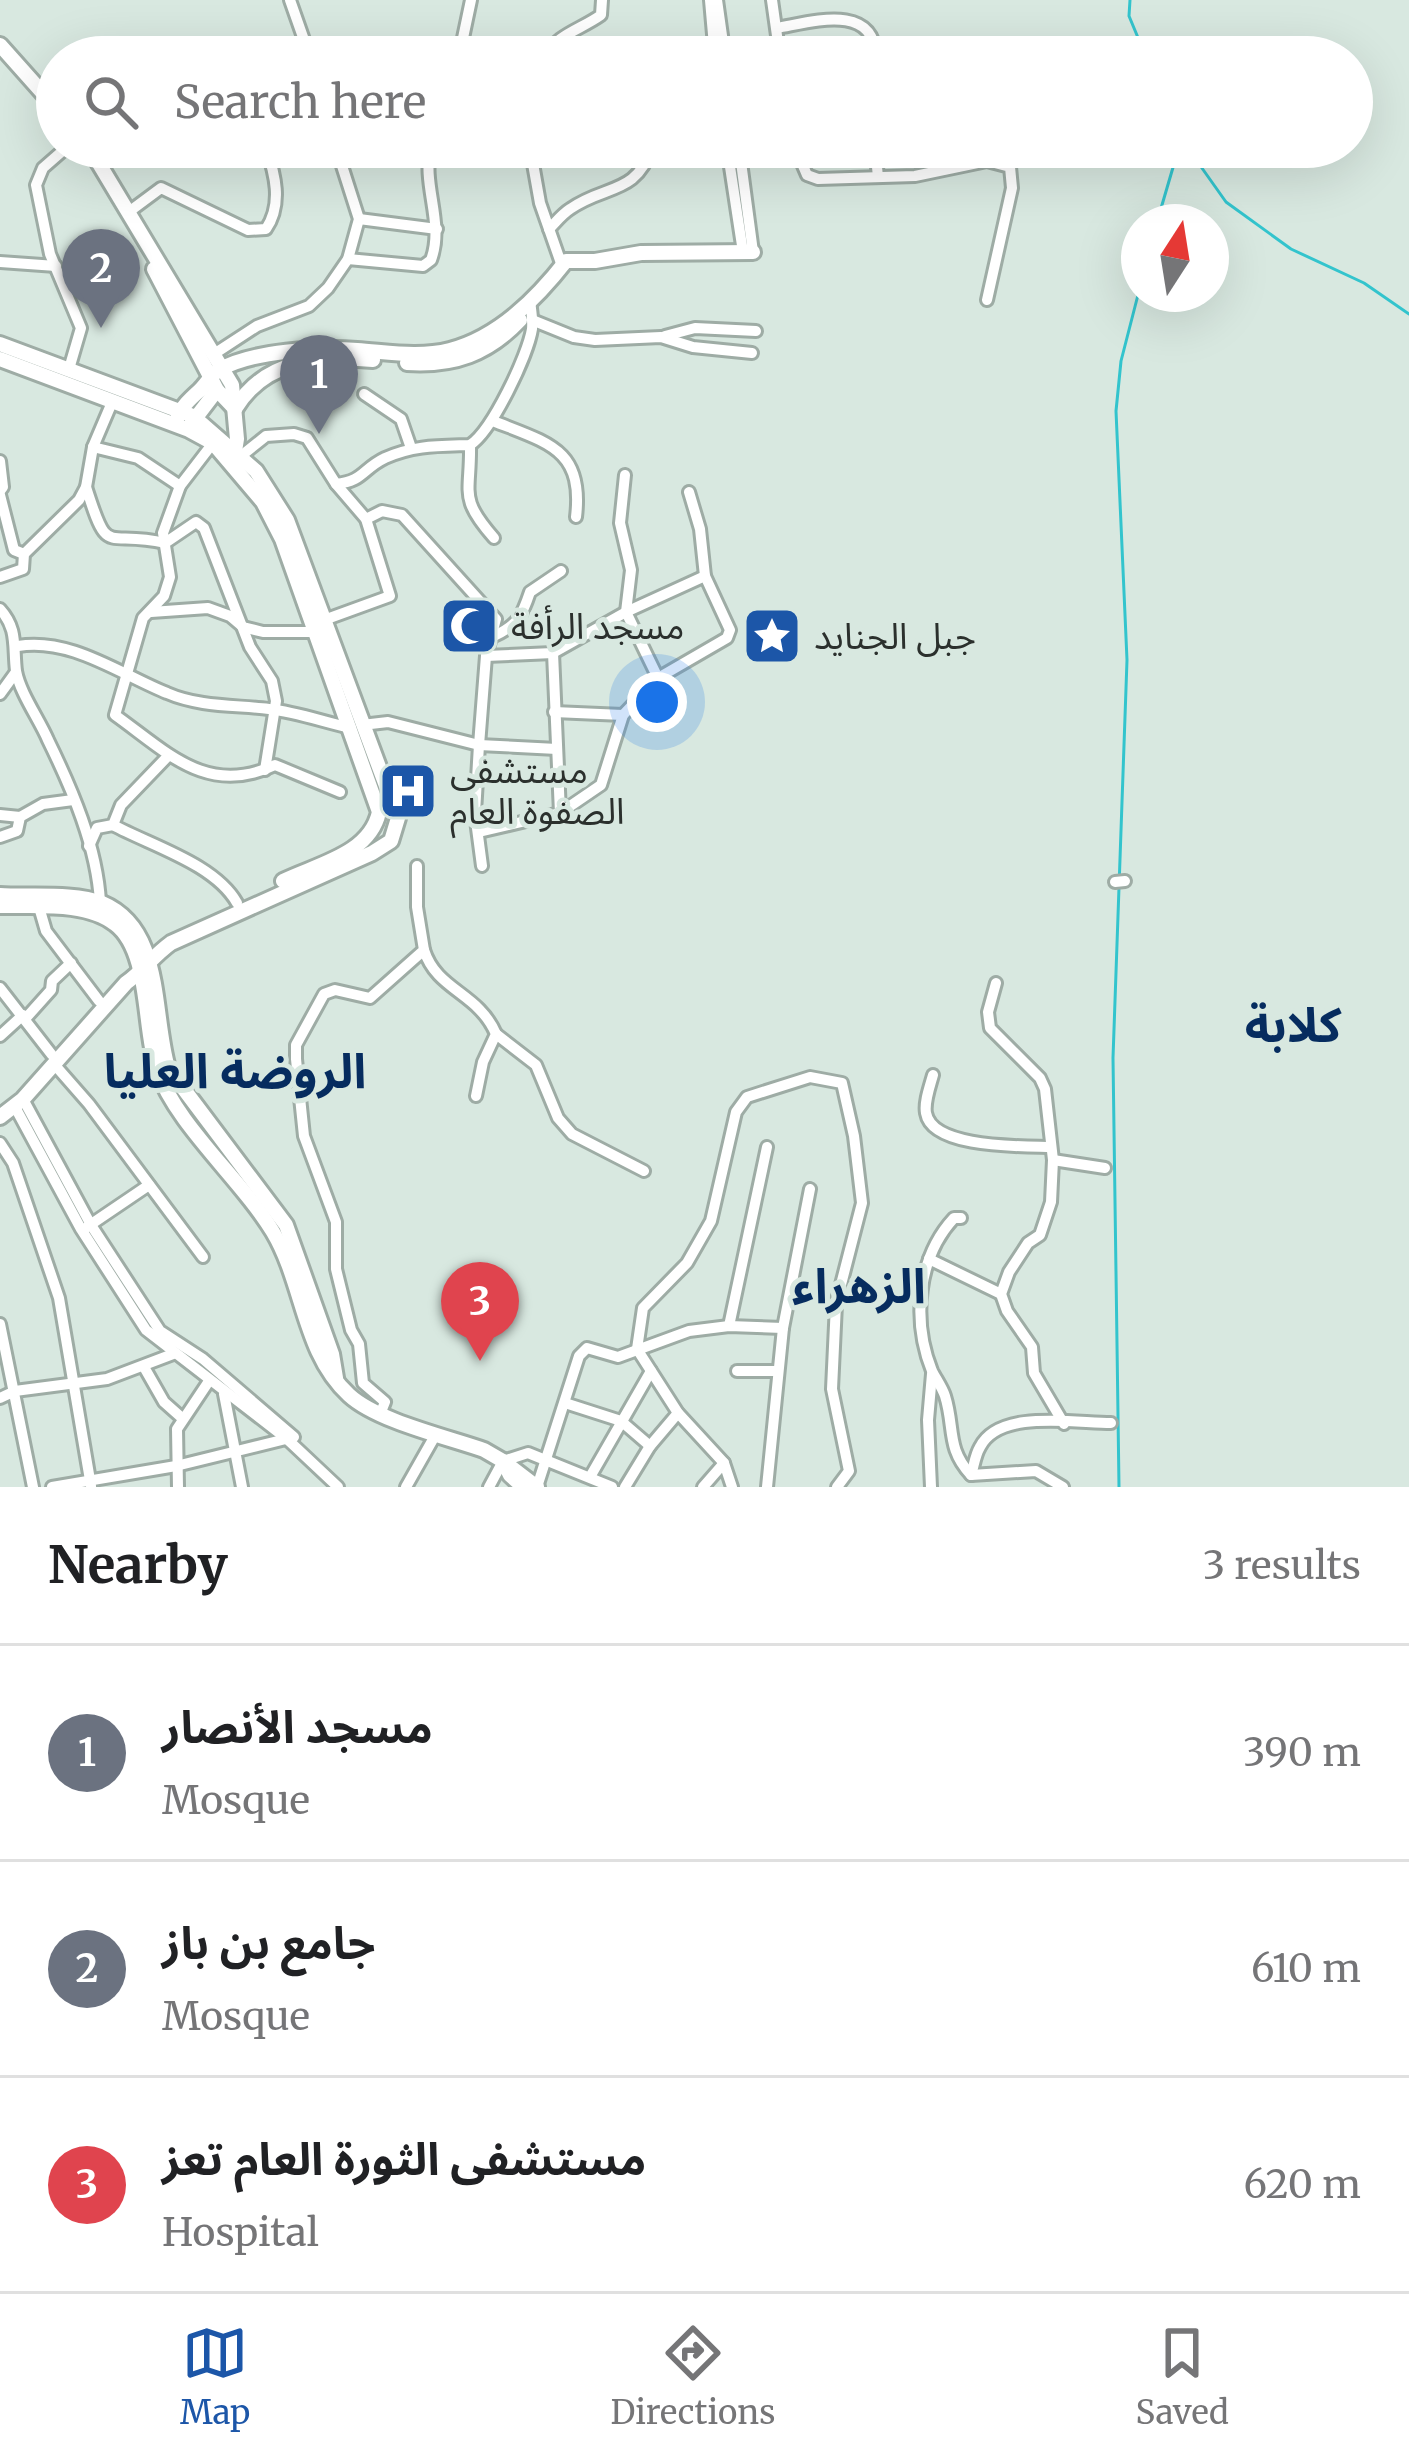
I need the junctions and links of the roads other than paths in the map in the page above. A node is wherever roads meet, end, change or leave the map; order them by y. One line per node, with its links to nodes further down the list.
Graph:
1 (290, 0): 7 (street)
2 (471, 0): 8 (street)
3 (602, 0): 9 (street)
4 (713, 0): 10 (street); 11 (street)
5 (772, 0): 6 (street)
6 (777, 28): 12 (street); 13 (street)
7 (303, 36)
8 (463, 36)
9 (562, 36)
10 (714, 36)
11 (721, 36)
12 (778, 36)
13 (870, 36)
14 (0, 45): 15 (main road)
15 (36, 86)
16 (43, 168): 38 (street)
17 (99, 168): 48 (main road)
18 (101, 168): 31 (main road)
19 (272, 168): 31 (street)
20 (342, 168): 32 (street)
21 (427, 168): 33 (street)
22 (535, 168): 34 (street)
23 (643, 168): 34 (street)
24 (731, 168): 35 (street)
25 (741, 168): 35 (street)
26 (804, 168): 30 (street)
27 (877, 168): 30 (street)
28 (953, 168): 30 (street)
29 (1010, 168): 40 (street)
30 (878, 177)
31 (130, 211): 48 (main road)
32 (359, 219): 33 (street); 36 (street)
33 (437, 229): 36 (street)
34 (549, 230): 39 (street)
35 (748, 252): 39 (main road)
36 (348, 259): 48 (street)
37 (0, 262): 38 (street)
38 (56, 266): 47 (street)
39 (562, 266): 41 (main road)
40 (987, 300)
41 (529, 301): 42 (street); 48 (main road); 51 (main road)
42 (532, 320): 44 (street); 53 (street)
43 (756, 331): 44 (street)
44 (661, 337): 46 (street)
45 (1, 350): 47 (main road); 50 (main road)
46 (752, 353)
47 (69, 369): 52 (main road)
48 (216, 372): 51 (main road); 51 (main road); 52 (main road)
49 (364, 394): 57 (street)
50 (113, 400): 52 (main road); 56 (street)
51 (235, 409): 58 (main road)
52 (184, 420): 54 (main road); 58 (main road)
53 (494, 422): 55 (street); 66 (street)
54 (213, 443): 58 (main road); 62 (street)
55 (470, 445): 57 (street); 68 (street)
56 (93, 446): 62 (street); 63 (street)
57 (411, 448): 61 (street)
58 (236, 458): 61 (street); 77 (main road)
59 (0, 461): 65 (street)
60 (625, 475): 76 (street)
61 (336, 484): 67 (street)
62 (180, 486): 69 (street)
63 (86, 487): 69 (street); 70 (street)
64 (689, 492): 72 (street)
65 (0, 493): 70 (street)
66 (576, 517)
67 (366, 519): 77 (street); 79 (street)
68 (494, 538)
69 (165, 543): 75 (street); 78 (street)
70 (24, 554): 73 (street)
71 (560, 571): 79 (street)
72 (705, 576): 76 (street); 85 (street)
73 (0, 577)
74 (0, 609): 80 (street)
75 (151, 612): 78 (street); 84 (street)
76 (626, 612): 81 (street); 85 (street)
77 (321, 626): 78 (street); 90 (main road)
78 (243, 627): 87 (street)
79 (494, 637): 82 (street)
80 (18, 646): 83 (street); 84 (street)
81 (553, 653): 82 (street); 88 (street)
82 (486, 656): 91 (street)
83 (16, 673): 86 (street); 96 (street)
84 (127, 674): 87 (street); 93 (street)
85 (658, 678): 89 (street)
86 (0, 694)
87 (274, 710): 90 (street); 94 (street)
88 (554, 712): 89 (street); 92 (street)
89 (623, 715): 97 (street)
90 (357, 727): 91 (street); 108 (main road); 112 (main road)
91 (479, 745): 92 (street); 101 (street)
92 (556, 749): 97 (street)
93 (169, 755): 94 (street); 100 (street)
94 (265, 770): 95 (street)
95 (340, 792)
96 (73, 800): 99 (street); 103 (street)
97 (560, 813): 101 (street)
98 (0, 815): 99 (street)
99 (20, 817): 102 (street)
100 (113, 825): 103 (street); 108 (street)
101 (479, 832): 105 (street)
102 (0, 837)
103 (89, 845): 107 (street)
104 (418, 866): 111 (street)
105 (482, 866)
106 (0, 895): 107 (main road)
107 (100, 902): 112 (main road)
108 (236, 903): 112 (main road)
109 (0, 906): 110 (main road)
110 (39, 907): 112 (main road); 113 (street)
111 (424, 950): 118 (street); 152 (street)
112 (143, 961): 116 (main road); 120 (main road); 152 (main road)
113 (71, 963): 116 (street); 117 (street)
114 (996, 983): 126 (street)
115 (0, 988): 117 (street)
116 (99, 1000): 120 (main road)
117 (24, 1017): 119 (street); 120 (street)
118 (496, 1034): 122 (street); 128 (street)
119 (0, 1036)
120 (53, 1059): 123 (main road); 123 (main road); 129 (street)
121 (933, 1075): 126 (street)
122 (476, 1096)
123 (9, 1108): 132 (street)
124 (0, 1143): 147 (street)
125 (767, 1147): 137 (street)
126 (1052, 1153): 127 (street); 135 (street)
127 (1106, 1168)
128 (644, 1171)
129 (148, 1185): 132 (street); 133 (street)
130 (810, 1189): 138 (street)
131 (962, 1219): 134 (street)
132 (86, 1227): 140 (street); 159 (street)
133 (203, 1257)
134 (928, 1259): 135 (street); 142 (street)
135 (1001, 1294): 157 (street)
136 (0, 1324): 148 (street)
137 (729, 1326): 138 (street); 139 (street)
138 (783, 1328): 145 (street)
139 (637, 1349): 143 (street); 151 (street); 184 (street)
140 (172, 1354): 141 (street); 146 (street)
141 (145, 1367): 147 (street); 154 (street)
142 (932, 1370): 166 (street); 185 (street)
143 (651, 1371): 153 (street); 155 (street)
144 (737, 1371): 145 (street)
145 (778, 1372): 183 (street)
146 (209, 1381): 149 (street); 154 (street)
147 (74, 1385): 148 (street); 169 (street)
148 (15, 1391): 150 (street); 170 (street)
149 (224, 1394): 159 (street); 161 (street)
150 (0, 1397)
151 (565, 1403): 155 (street); 163 (street)
152 (381, 1412): 158 (main road)
153 (678, 1413): 160 (street); 164 (street)
154 (182, 1418): 165 (street)
155 (621, 1421): 160 (street); 167 (street)
156 (1111, 1423): 157 (street)
157 (1064, 1424): 166 (street)
158 (436, 1434): 162 (main road); 175 (street)
159 (287, 1439): 161 (street); 174 (street)
160 (650, 1446): 180 (street)
161 (235, 1452): 165 (street); 173 (street)
162 (503, 1461): 163 (street); 176 (street); 177 (main road); 178 (main road)
163 (547, 1461): 167 (street); 178 (street)
164 (724, 1462): 181 (street); 182 (street)
165 (176, 1466): 168 (street); 172 (street)
166 (971, 1475): 186 (street)
167 (590, 1477): 179 (street)
168 (138, 1480): 169 (street)
169 (91, 1484): 171 (street)
170 (33, 1487)
171 (52, 1487)
172 (178, 1487)
173 (242, 1487)
174 (338, 1487)
175 (406, 1487)
176 (489, 1487)
177 (523, 1487)
178 (537, 1487)
179 (612, 1487)
180 (625, 1487)
181 (703, 1487)
182 (732, 1487)
183 (767, 1487)
184 (837, 1487)
185 (931, 1487)
186 (1063, 1487)

